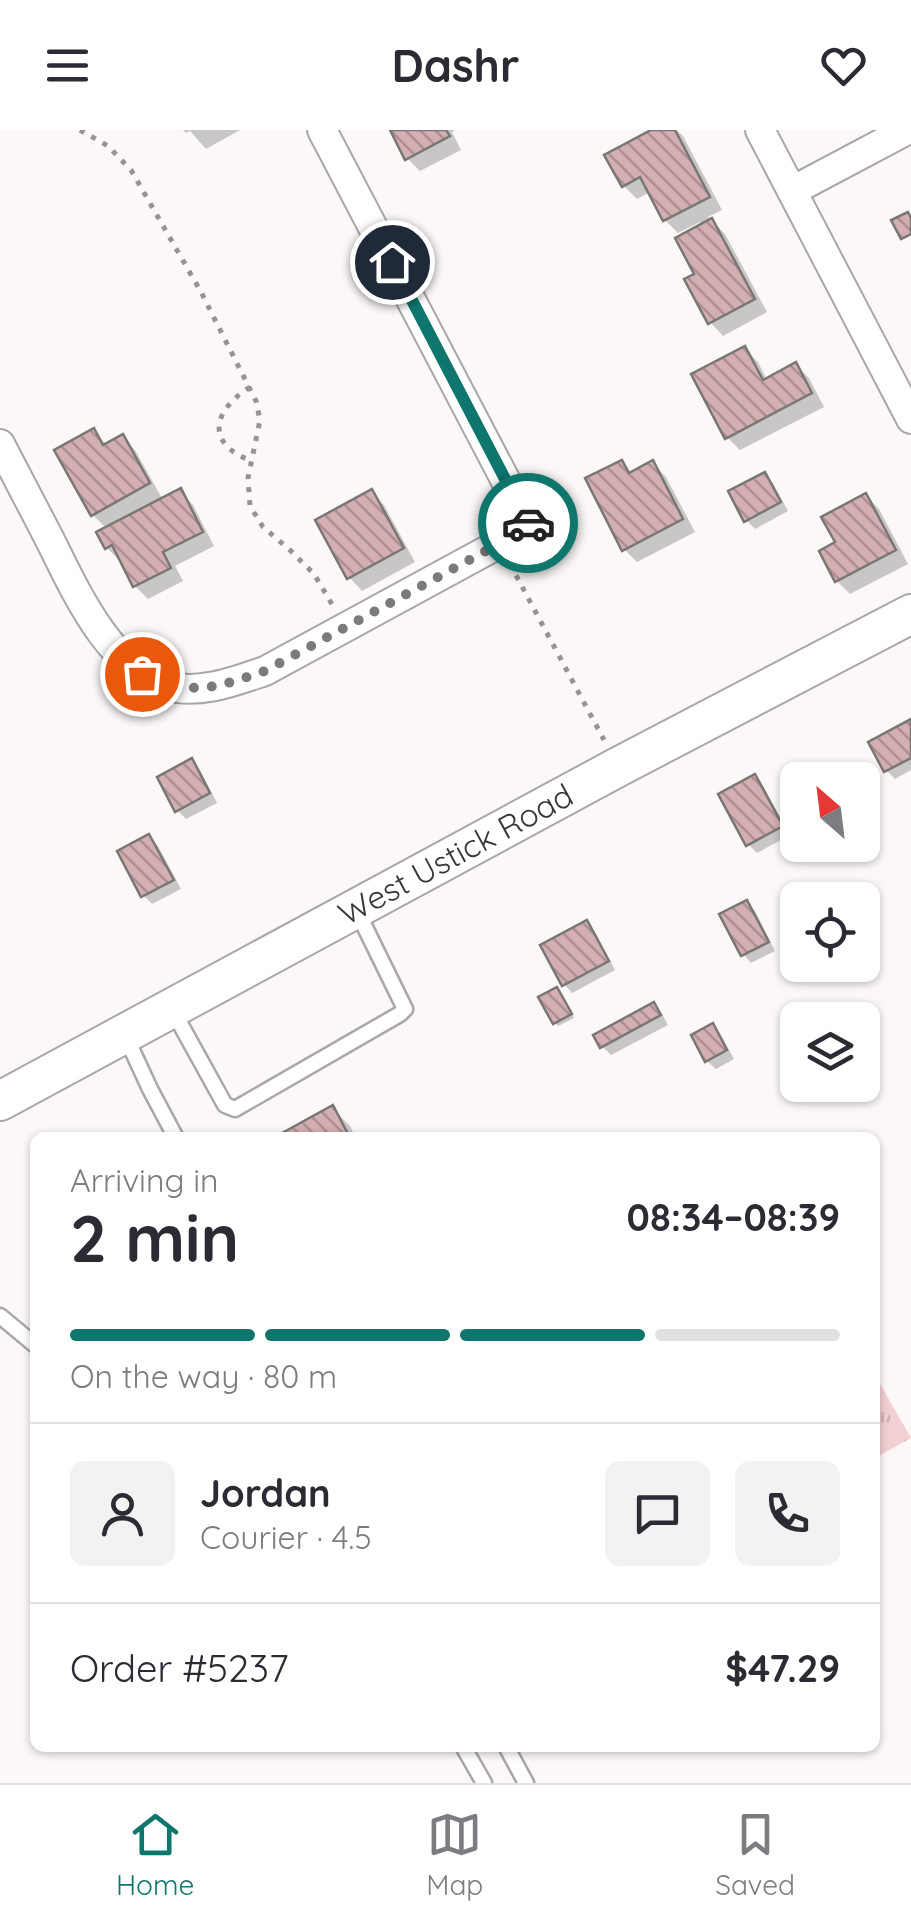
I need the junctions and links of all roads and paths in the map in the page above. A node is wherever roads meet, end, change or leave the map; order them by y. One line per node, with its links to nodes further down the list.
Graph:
1 (80, 130): 6 (path)
2 (322, 130): 10 (street)
3 (760, 130): 5 (street)
4 (908, 130): 5 (street)
5 (792, 191): 7 (street)
6 (250, 386): 9 (path); 9 (path)
7 (911, 418)
8 (0, 444): 12 (street)
9 (252, 461): 12 (path)
10 (499, 544): 12 (street); 13 (path)
11 (911, 614): 13 (main road, West Ustick Road)
12 (344, 628)
13 (618, 767): 14 (main road, West Ustick Road)
14 (355, 909): 15 (main road, West Ustick Road); 15 (lane)
15 (172, 1008): 16 (main road, West Ustick Road)
16 (125, 1034): 17 (main road, West Ustick Road); 18 (lane)
17 (0, 1101)
18 (173, 1132)
19 (0, 1316): 20 (lane)
20 (30, 1341)
21 (466, 1752): 23 (lane)
22 (510, 1752): 24 (lane)
23 (484, 1783)
24 (526, 1783)

